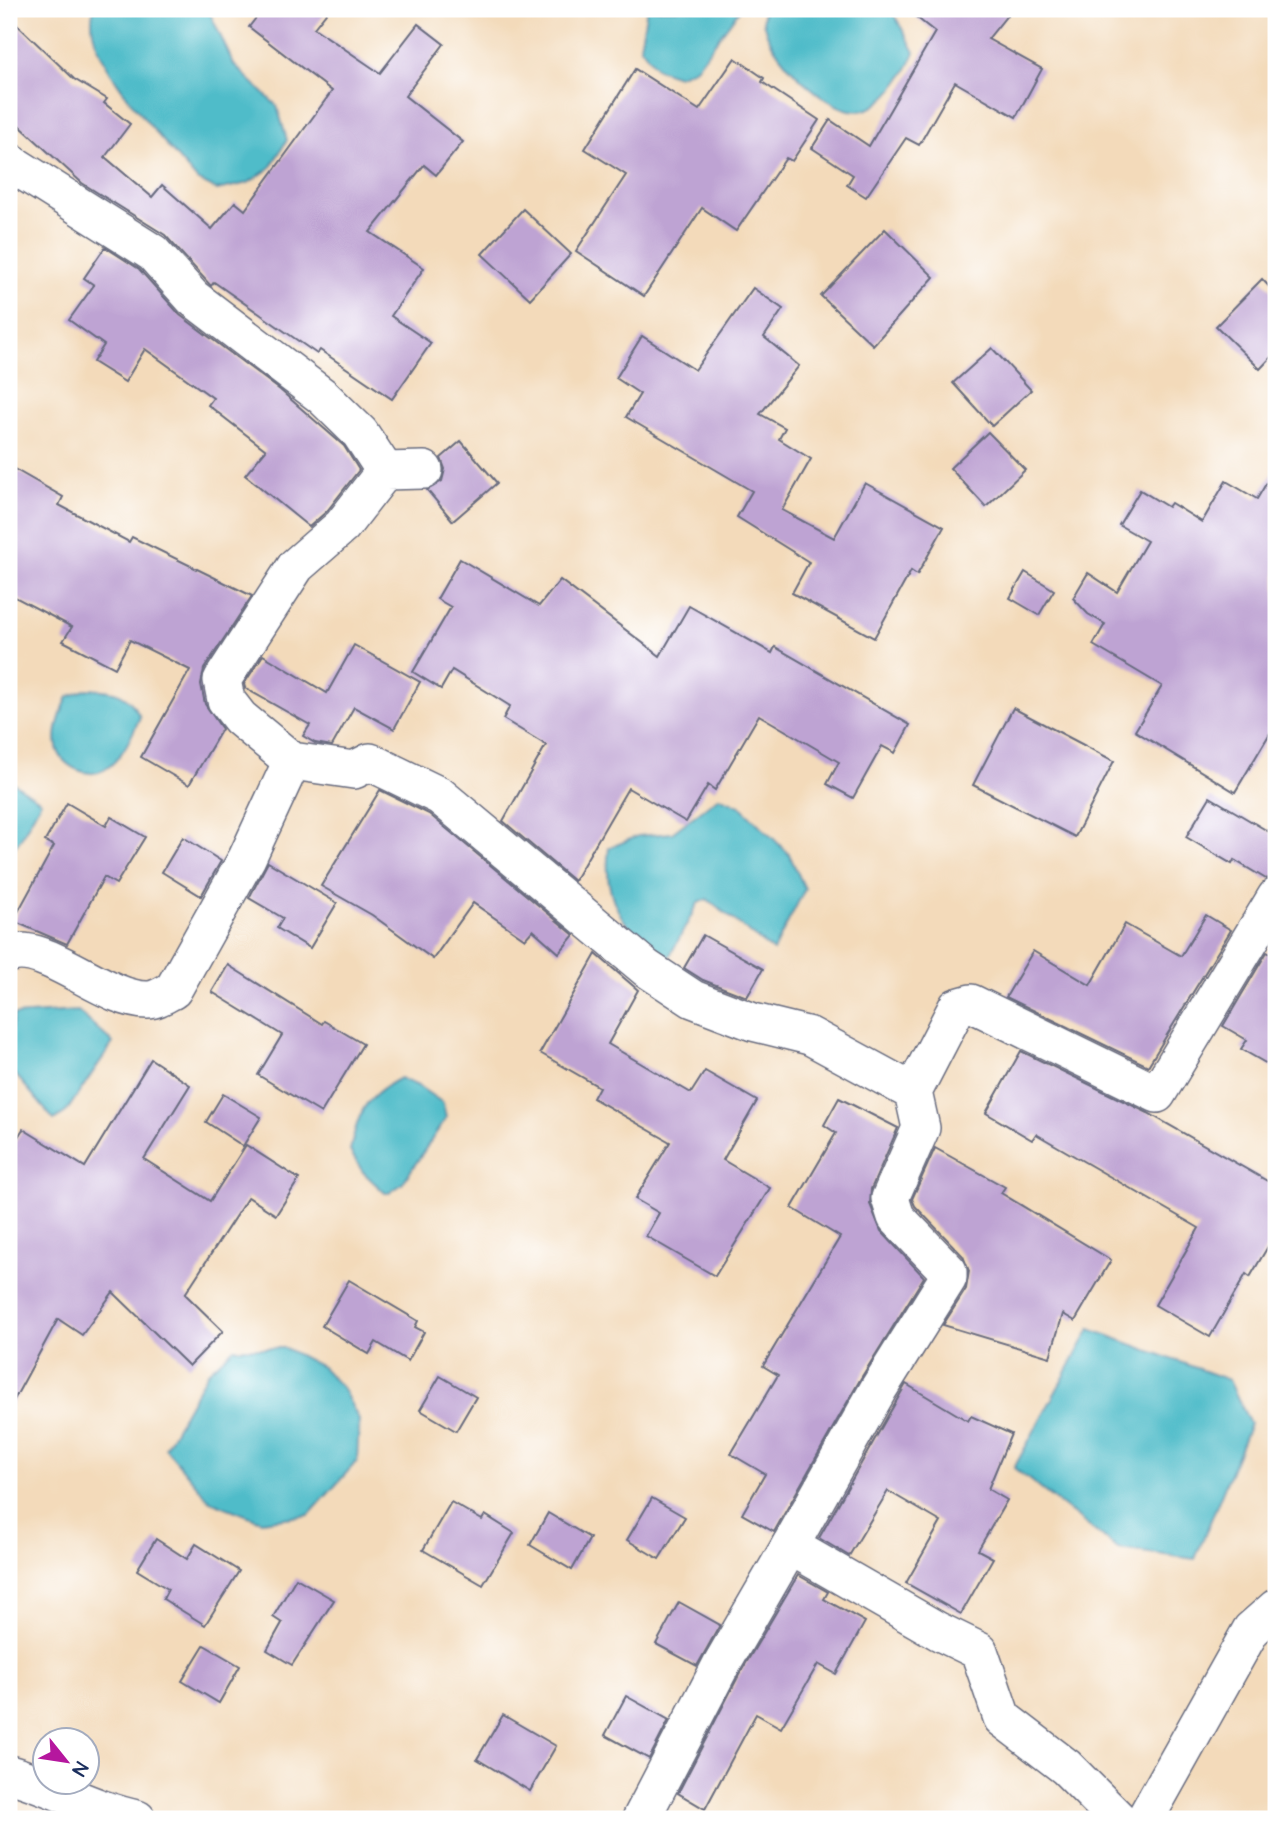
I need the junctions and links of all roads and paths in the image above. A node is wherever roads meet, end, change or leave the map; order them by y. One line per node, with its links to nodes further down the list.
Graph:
1 (9, 162): 3 (street)
2 (424, 470): 3 (street)
3 (385, 471): 4 (street)
4 (292, 761): 6 (street); 7 (street)
5 (1276, 897): 7 (street)
6 (9, 954)
7 (913, 1092): 8 (street)
8 (790, 1546): 12 (street); 13 (street)
9 (1276, 1608): 14 (street)
10 (9, 1774): 11 (street)
11 (137, 1819)
12 (641, 1819)
13 (1118, 1819)
14 (1145, 1819)

